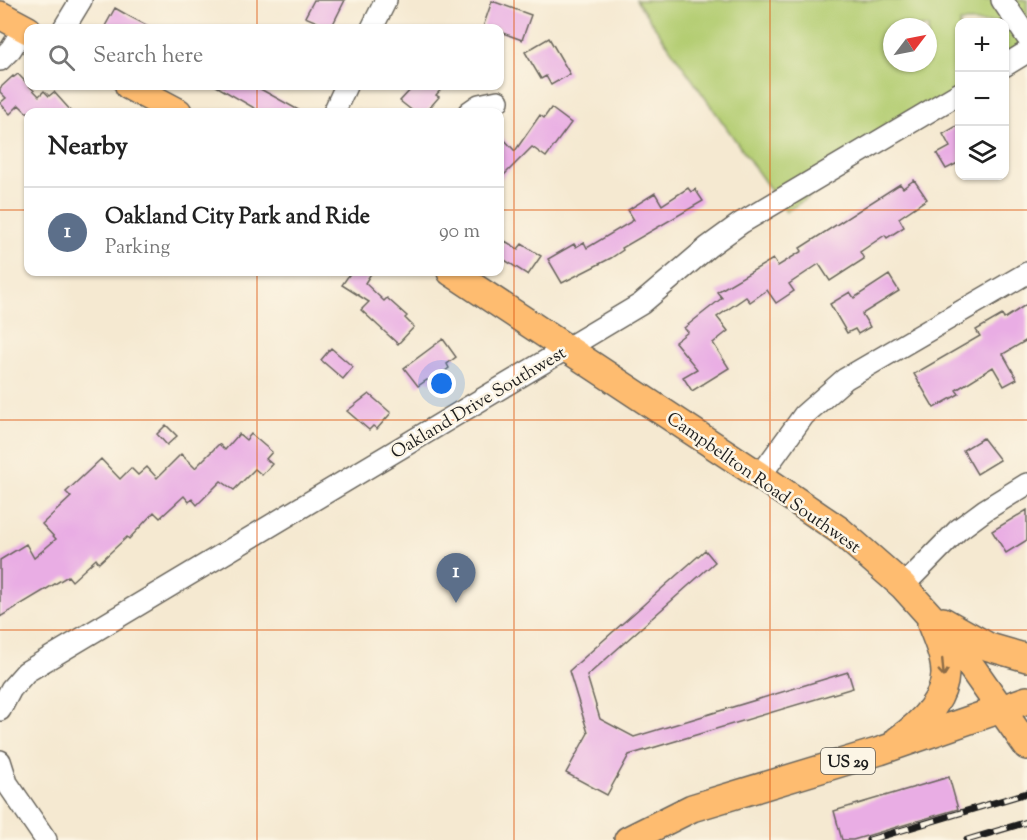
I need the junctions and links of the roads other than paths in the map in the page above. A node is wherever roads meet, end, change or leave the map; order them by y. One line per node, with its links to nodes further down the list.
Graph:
1 (81, 0): 5 (street)
2 (386, 0): 6 (street)
3 (1002, 0): 9 (street)
4 (0, 15): 7 (main road)
5 (66, 24)
6 (374, 24)
7 (24, 28)
8 (24, 32): 11 (street)
9 (1027, 37)
10 (1027, 52): 12 (street)
11 (0, 60)
12 (1009, 63)
13 (137, 90): 17 (main road)
14 (344, 90): 18 (street)
15 (955, 96): 22 (street, Oakland Drive Southwest)
16 (498, 101): 19 (street)
17 (170, 108)
18 (336, 108)
19 (475, 108)
20 (1027, 273): 23 (street)
21 (457, 276): 22 (main road, Campbellton Road Southwest)
22 (569, 348): 23 (main road, Campbellton Road Southwest); 30 (street, Oakland Drive Southwest)
23 (760, 476): 25 (main road, Campbellton Road Southwest)
24 (1027, 484): 25 (street)
25 (903, 586): 26 (main road, Campbellton Road Southwest)
26 (927, 612): 27 (main road); 29 (main road, Campbellton Road Southwest); 32 (main road, one-way to 32)
27 (1027, 658)
28 (1027, 700): 29 (main road, US 29)
29 (1002, 709): 31 (main road, Campbellton Road Southwest); 32 (main road, US 29)
30 (0, 710)
31 (1027, 746)
32 (880, 752): 35 (main road, US 29)
33 (0, 761): 34 (street)
34 (46, 840)
35 (627, 840)

